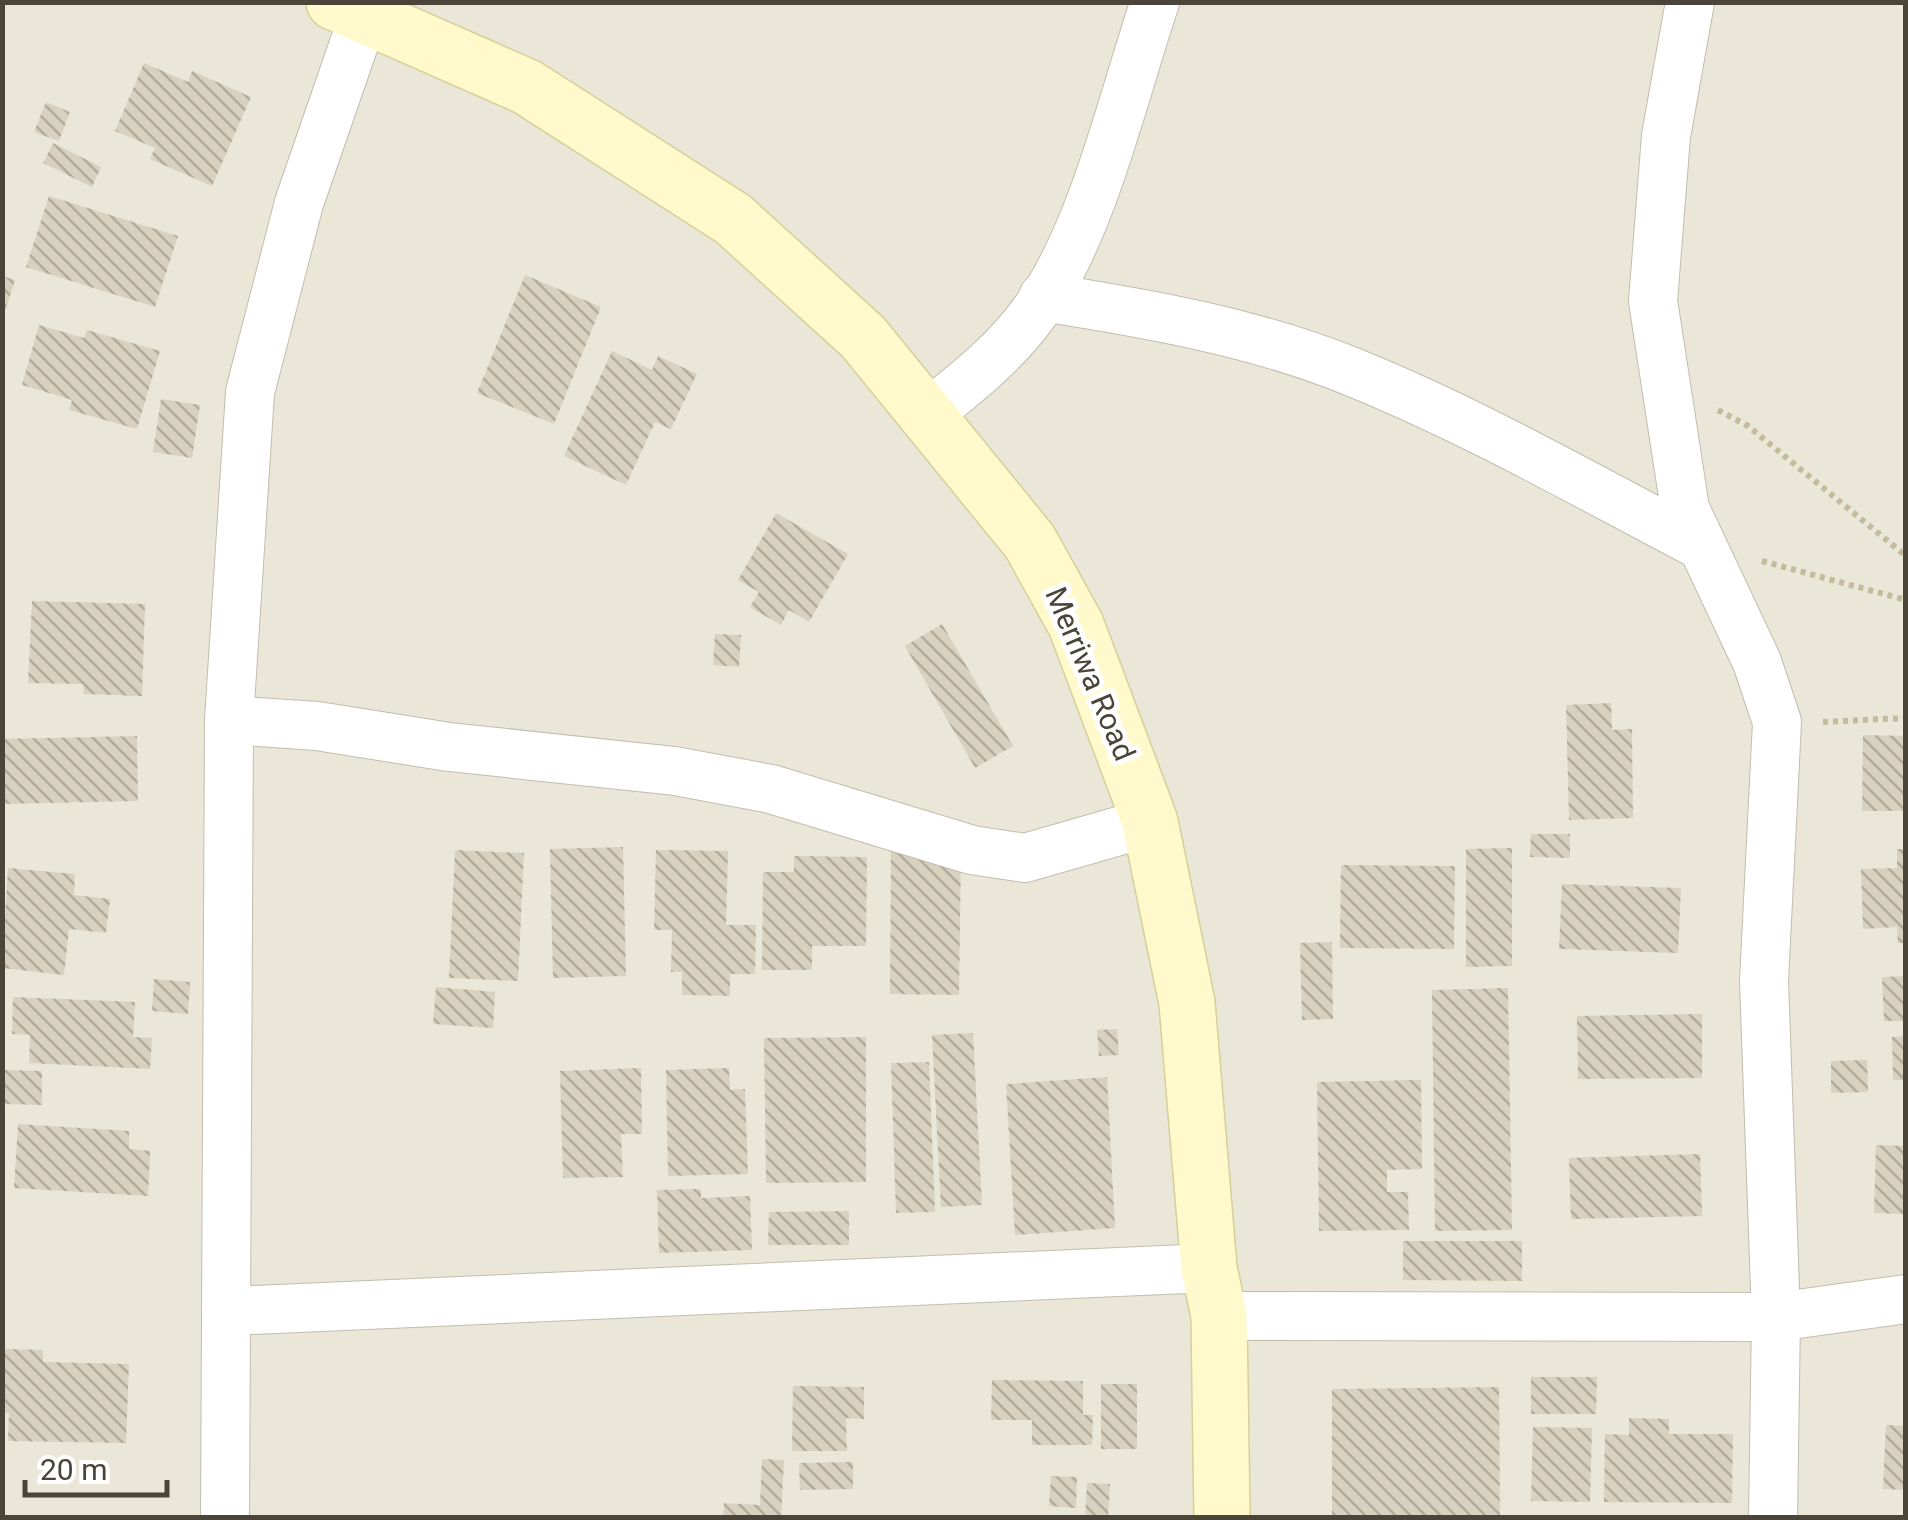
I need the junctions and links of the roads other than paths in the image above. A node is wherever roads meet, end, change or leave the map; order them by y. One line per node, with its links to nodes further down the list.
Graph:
1 (1155, 2): 4 (street)
2 (1690, 2): 6 (street)
3 (371, 11): 5 (street, Merriwa Road); 7 (street)
4 (1043, 297): 5 (street); 6 (street)
5 (928, 414): 8 (street, Merriwa Road)
6 (1698, 544): 12 (street)
7 (230, 720): 8 (street); 11 (street)
8 (1150, 822): 9 (street, Merriwa Road)
9 (1214, 1292): 11 (street); 12 (street); 14 (street, Merriwa Road)
10 (1906, 1298): 12 (street)
11 (229, 1310): 13 (street)
12 (1776, 1317): 15 (street)
13 (226, 1518)
14 (1222, 1518)
15 (1773, 1518)

